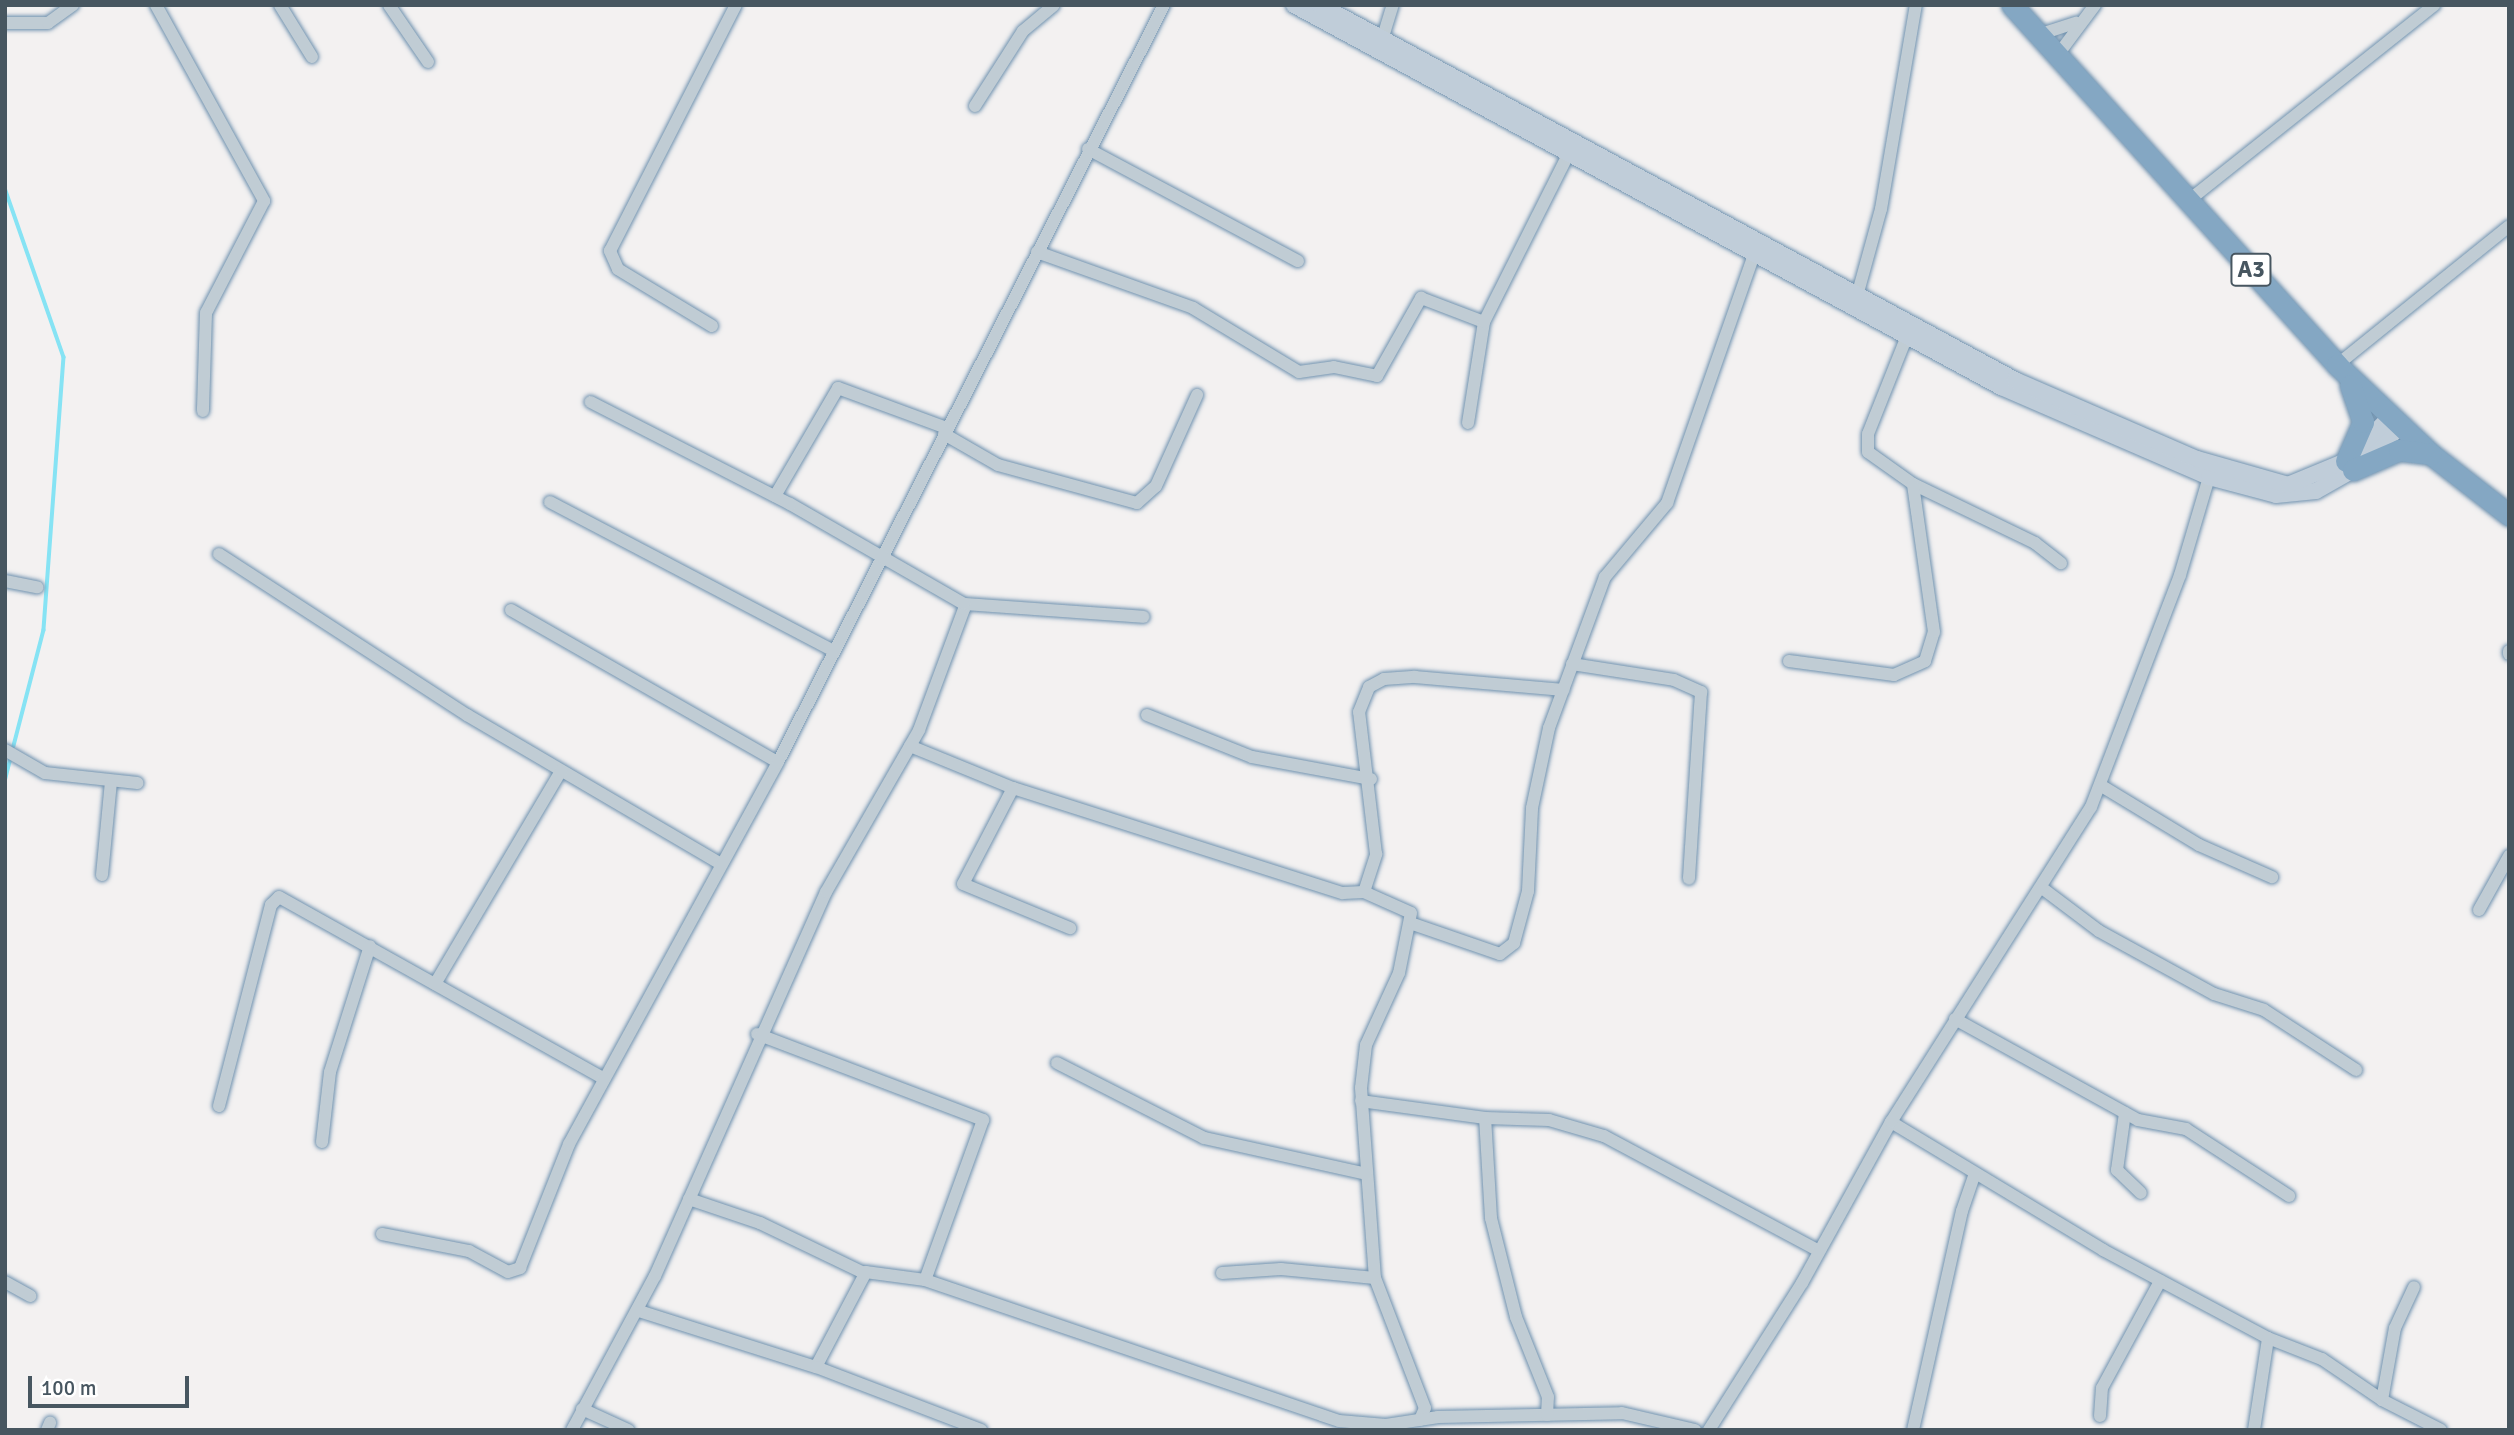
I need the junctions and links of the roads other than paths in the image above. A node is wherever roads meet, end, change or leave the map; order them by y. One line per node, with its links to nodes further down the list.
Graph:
1 (73, 5): 15 (street)
2 (156, 5): 37 (street)
3 (280, 5): 20 (street)
4 (389, 5): 21 (street)
5 (736, 5): 32 (street)
6 (1054, 5): 22 (street)
7 (1164, 5): 23 (street)
8 (1294, 5): 18 (main road)
9 (1321, 5): 18 (main road)
10 (1393, 5): 18 (street)
11 (1916, 5): 30 (street)
12 (2011, 5): 17 (highway, A3)
13 (2095, 5): 16 (street)
14 (2434, 5): 25 (street)
15 (5, 23)
16 (2076, 23): 17 (street); 19 (street)
17 (2038, 35): 19 (highway, A3)
18 (1389, 48): 24 (main road); 30 (main road)
19 (2057, 56): 25 (highway, A3)
20 (312, 57)
21 (428, 62)
22 (975, 106)
23 (1088, 149): 27 (street); 29 (street)
24 (1569, 153): 28 (main road); 31 (street)
25 (2188, 201): 34 (highway, A3)
26 (2509, 226): 34 (street)
27 (1037, 252): 31 (street); 40 (street)
28 (1754, 254): 33 (main road); 58 (street)
29 (1298, 261)
30 (1857, 296): 42 (main road)
31 (1484, 322): 39 (street)
32 (712, 326)
33 (1907, 336): 43 (main road); 44 (street)
34 (2337, 365): 38 (highway, A3); 42 (highway)
35 (1197, 395): 40 (street)
36 (591, 402): 45 (street)
37 (203, 411)
38 (2395, 422): 41 (highway, A3); 42 (main road)
39 (1468, 423)
40 (946, 431): 45 (street); 49 (street)
41 (2432, 454): 42 (highway); 47 (highway, A3)
42 (2349, 465): 43 (main road)
43 (2209, 477): 68 (street)
44 (1913, 484): 50 (street); 57 (street)
45 (775, 496): 49 (street)
46 (550, 502): 56 (street)
47 (2509, 515)
48 (219, 554): 64 (street)
49 (880, 556): 53 (street); 56 (street)
50 (2060, 563)
51 (5, 581): 52 (street)
52 (37, 587)
53 (964, 604): 55 (street); 61 (street)
54 (511, 610): 63 (street)
55 (1144, 617)
56 (834, 651): 63 (street)
57 (1789, 661)
58 (1572, 664): 59 (street); 74 (street)
59 (1563, 690): 65 (street); 78 (street)
60 (1147, 715): 65 (street)
61 (910, 746): 69 (street); 83 (street)
62 (5, 750): 66 (street)
63 (778, 762): 71 (street)
64 (561, 771): 71 (street); 81 (street)
65 (1371, 779): 76 (street)
66 (111, 781): 67 (street); 72 (street)
67 (136, 783)
68 (2099, 785): 73 (street); 75 (street)
69 (1013, 788): 76 (street); 79 (street)
70 (2509, 856): 77 (street)
71 (721, 864): 86 (street)
72 (102, 875)
73 (2272, 877)
74 (1689, 879)
75 (2042, 888): 82 (street); 85 (street)
76 (1364, 891): 78 (street)
77 (2479, 910)
78 (1413, 924): 87 (street)
79 (1070, 929)
80 (370, 946): 81 (street); 88 (street); 92 (street)
81 (435, 984): 86 (street)
82 (1955, 1019): 89 (street); 91 (street)
83 (757, 1034): 99 (street); 105 (street)
84 (1057, 1063): 94 (street)
85 (2356, 1070)
86 (603, 1078): 100 (street)
87 (1361, 1101): 90 (street); 93 (street)
88 (219, 1106)
89 (2125, 1113): 97 (street); 98 (street)
90 (1485, 1118): 101 (street); 115 (street)
91 (1891, 1122): 96 (street); 101 (street)
92 (322, 1142)
93 (1365, 1160): 94 (street); 95 (street)
94 (1348, 1168): 95 (street)
95 (1366, 1174): 104 (street)
96 (1975, 1174): 106 (street); 123 (street)
97 (2141, 1193)
98 (2290, 1196)
99 (689, 1199): 102 (street); 110 (street)
100 (383, 1234)
101 (1819, 1251): 122 (street)
102 (864, 1273): 105 (street); 112 (street)
103 (1222, 1273): 104 (street)
104 (1375, 1278): 117 (street)
105 (925, 1280): 117 (street)
106 (2160, 1281): 111 (street); 116 (street)
107 (5, 1282): 109 (street)
108 (2414, 1287): 113 (street)
109 (30, 1296)
110 (639, 1311): 112 (street); 114 (street)
111 (2268, 1338): 113 (street); 124 (street)
112 (816, 1367): 120 (street)
113 (2382, 1400): 125 (street)
114 (582, 1409): 118 (street); 119 (street)
115 (1547, 1415): 117 (street); 121 (street)
116 (2100, 1416)
117 (1416, 1424)
118 (572, 1430)
119 (628, 1430)
120 (981, 1430)
121 (1695, 1430)
122 (1709, 1430)
123 (1913, 1430)
124 (2254, 1430)
125 (2441, 1430)

